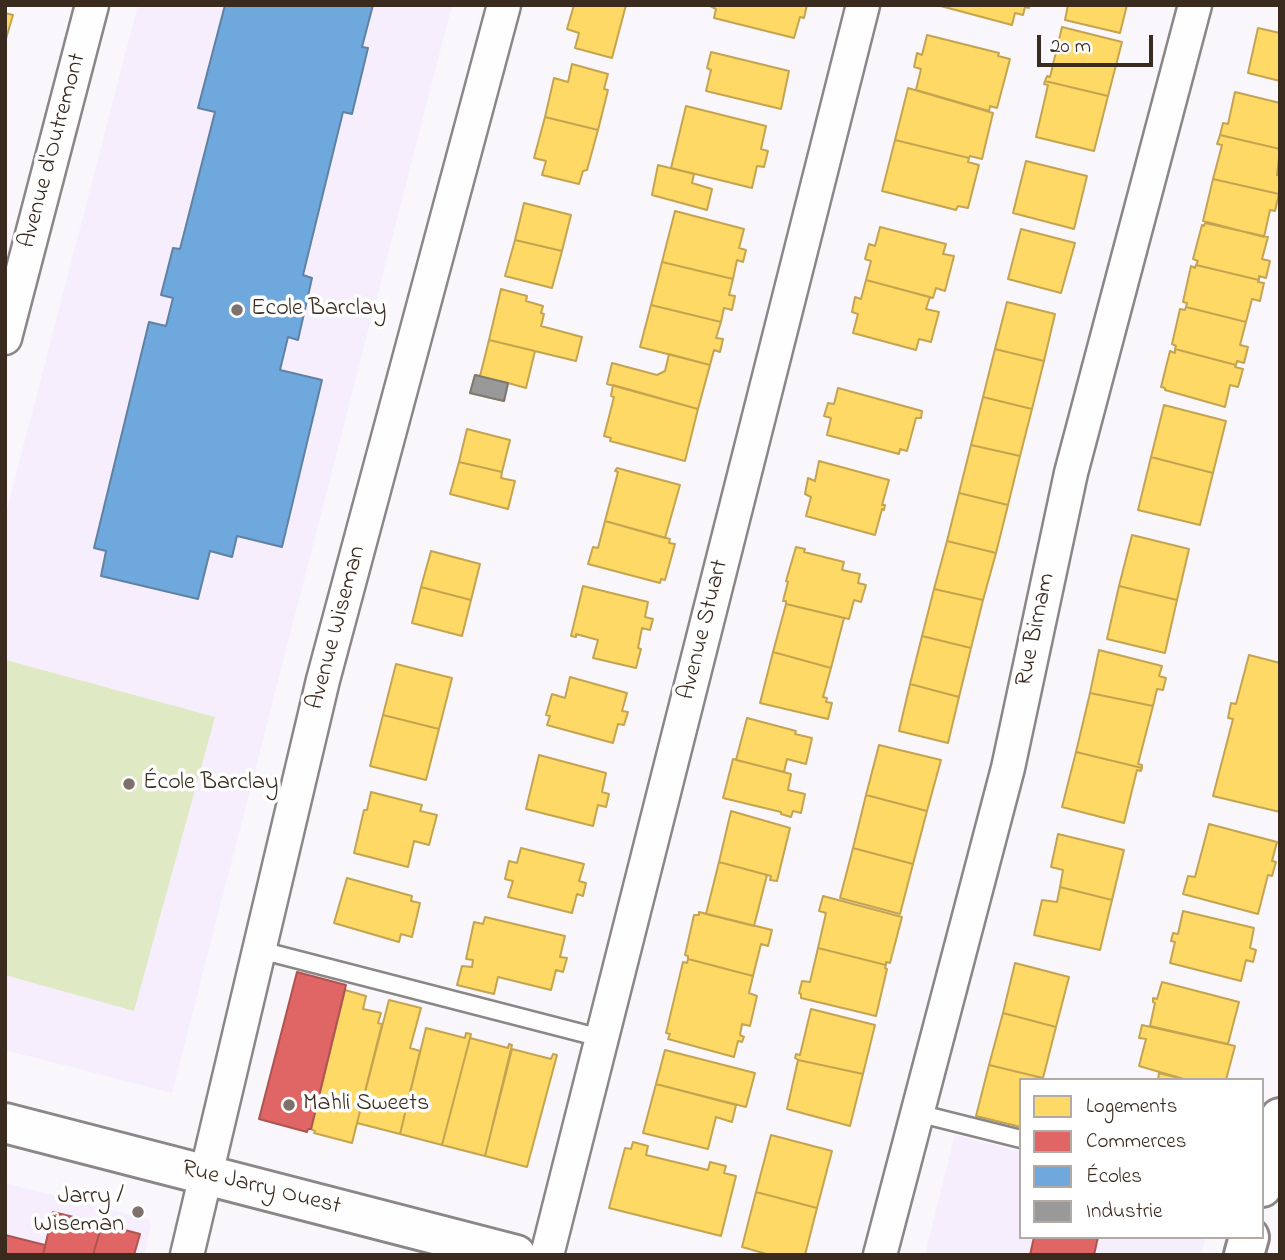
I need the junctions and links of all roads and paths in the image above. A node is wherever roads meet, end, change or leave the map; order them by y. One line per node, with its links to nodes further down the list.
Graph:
1 (92, 5): 5 (street, Avenue d'Outremont)
2 (504, 5): 6 (street, Avenue Wiseman)
3 (863, 5): 7 (street, Avenue Stuart)
4 (1195, 5): 8 (street, Rue Birnam)
5 (5, 338)
6 (260, 950): 7 (lane); 12 (street, Avenue Wiseman)
7 (601, 1038): 16 (street, Avenue Stuart)
8 (917, 1113): 11 (lane); 17 (street, Rue Birnam)
9 (1280, 1118): 13 (main road)
10 (5, 1123): 12 (main road, Rue Jarry Ouest)
11 (1019, 1138)
12 (207, 1175): 14 (street, Avenue Wiseman); 15 (main road, Rue Jarry Ouest)
13 (1264, 1179)
14 (187, 1255)
15 (516, 1255)
16 (547, 1255)
17 (880, 1255)

